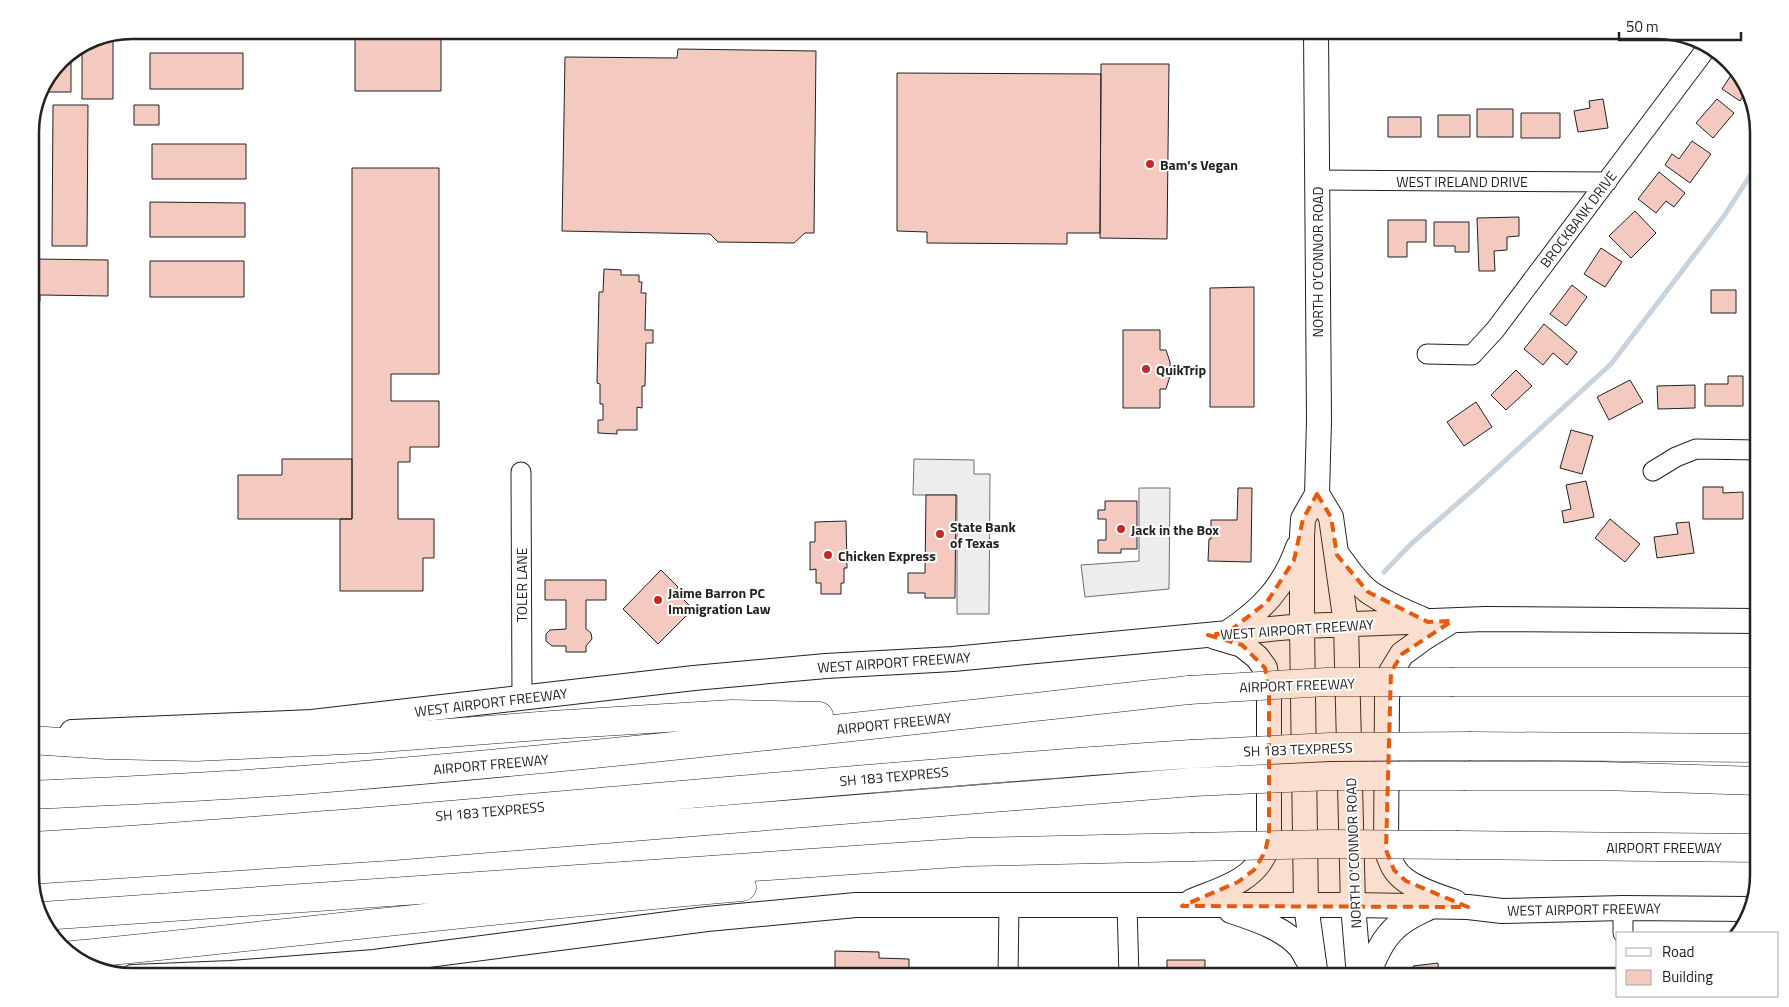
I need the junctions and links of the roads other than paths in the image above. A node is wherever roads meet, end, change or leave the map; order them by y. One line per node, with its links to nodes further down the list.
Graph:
1 (1316, 39): 3 (main road, NORTH O'CONNOR ROAD)
2 (1704, 51): 4 (street, BROCKBANK DRIVE)
3 (1316, 180): 4 (street, WEST IRELAND DRIVE); 9 (main road, NORTH O'CONNOR ROAD)
4 (1607, 182): 5 (street, BROCKBANK DRIVE)
5 (1427, 354)
6 (1750, 450): 7 (street)
7 (1653, 471)
8 (521, 472): 19 (street, TOLER LANE)
9 (1317, 494): 10 (main road, NORTH O'CONNOR ROAD); 11 (main road, NORTH O'CONNOR ROAD)
10 (1302, 536): 16 (main road, NORTH O'CONNOR ROAD); 17 (main road)
11 (1337, 555): 14 (main road); 15 (main road, NORTH O'CONNOR ROAD)
12 (1452, 621): 13 (main road, WEST AIRPORT FREEWAY); 14 (main road, WEST AIRPORT FREEWAY); 37 (main road)
13 (1750, 621)
14 (1428, 622): 15 (main road, WEST AIRPORT FREEWAY)
15 (1346, 624): 16 (main road, WEST AIRPORT FREEWAY); 33 (main road, NORTH O'CONNOR ROAD)
16 (1302, 626): 17 (main road, WEST AIRPORT FREEWAY); 32 (main road, NORTH O'CONNOR ROAD)
17 (1218, 634): 19 (main road, WEST AIRPORT FREEWAY); 34 (main road)
18 (1750, 682): 20 (highway, AIRPORT FREEWAY, bridge)
19 (522, 698): 21 (main road, WEST AIRPORT FREEWAY)
20 (923, 720): 22 (highway); 25 (highway, AIRPORT FREEWAY)
21 (39, 734)
22 (39, 741)
23 (1750, 748): 26 (highway, SH 183 TEXPRESS, bridge)
24 (1750, 781): 29 (highway, SH 183 TEXPRESS, bridge)
25 (39, 796)
26 (39, 846)
27 (1750, 848): 28 (highway, AIRPORT FREEWAY, bridge)
28 (970, 852): 40 (highway, AIRPORT FREEWAY); 42 (highway)
29 (39, 869)
30 (1009, 904): 31 (main road, WEST AIRPORT FREEWAY); 43 (main road, WEST AIRPORT FREEWAY); 44 (street)
31 (1127, 905): 34 (main road, WEST AIRPORT FREEWAY); 45 (street)
32 (1306, 905): 33 (main road, WEST AIRPORT FREEWAY); 35 (main road, WEST AIRPORT FREEWAY); 47 (main road, NORTH O'CONNOR ROAD)
33 (1353, 905): 36 (main road, WEST AIRPORT FREEWAY); 48 (main road, NORTH O'CONNOR ROAD)
34 (1182, 906): 35 (main road, WEST AIRPORT FREEWAY)
35 (1215, 906): 46 (main road)
36 (1430, 907): 37 (main road, WEST AIRPORT FREEWAY); 49 (main road)
37 (1468, 907): 38 (main road, WEST AIRPORT FREEWAY)
38 (1623, 908): 39 (main road, WEST AIRPORT FREEWAY); 41 (street)
39 (1744, 909)
40 (48, 916)
41 (1623, 932)
42 (82, 954)
43 (296, 968)
44 (1008, 968)
45 (1129, 968)
46 (1312, 968)
47 (1315, 968)
48 (1358, 968)
49 (1370, 968)

